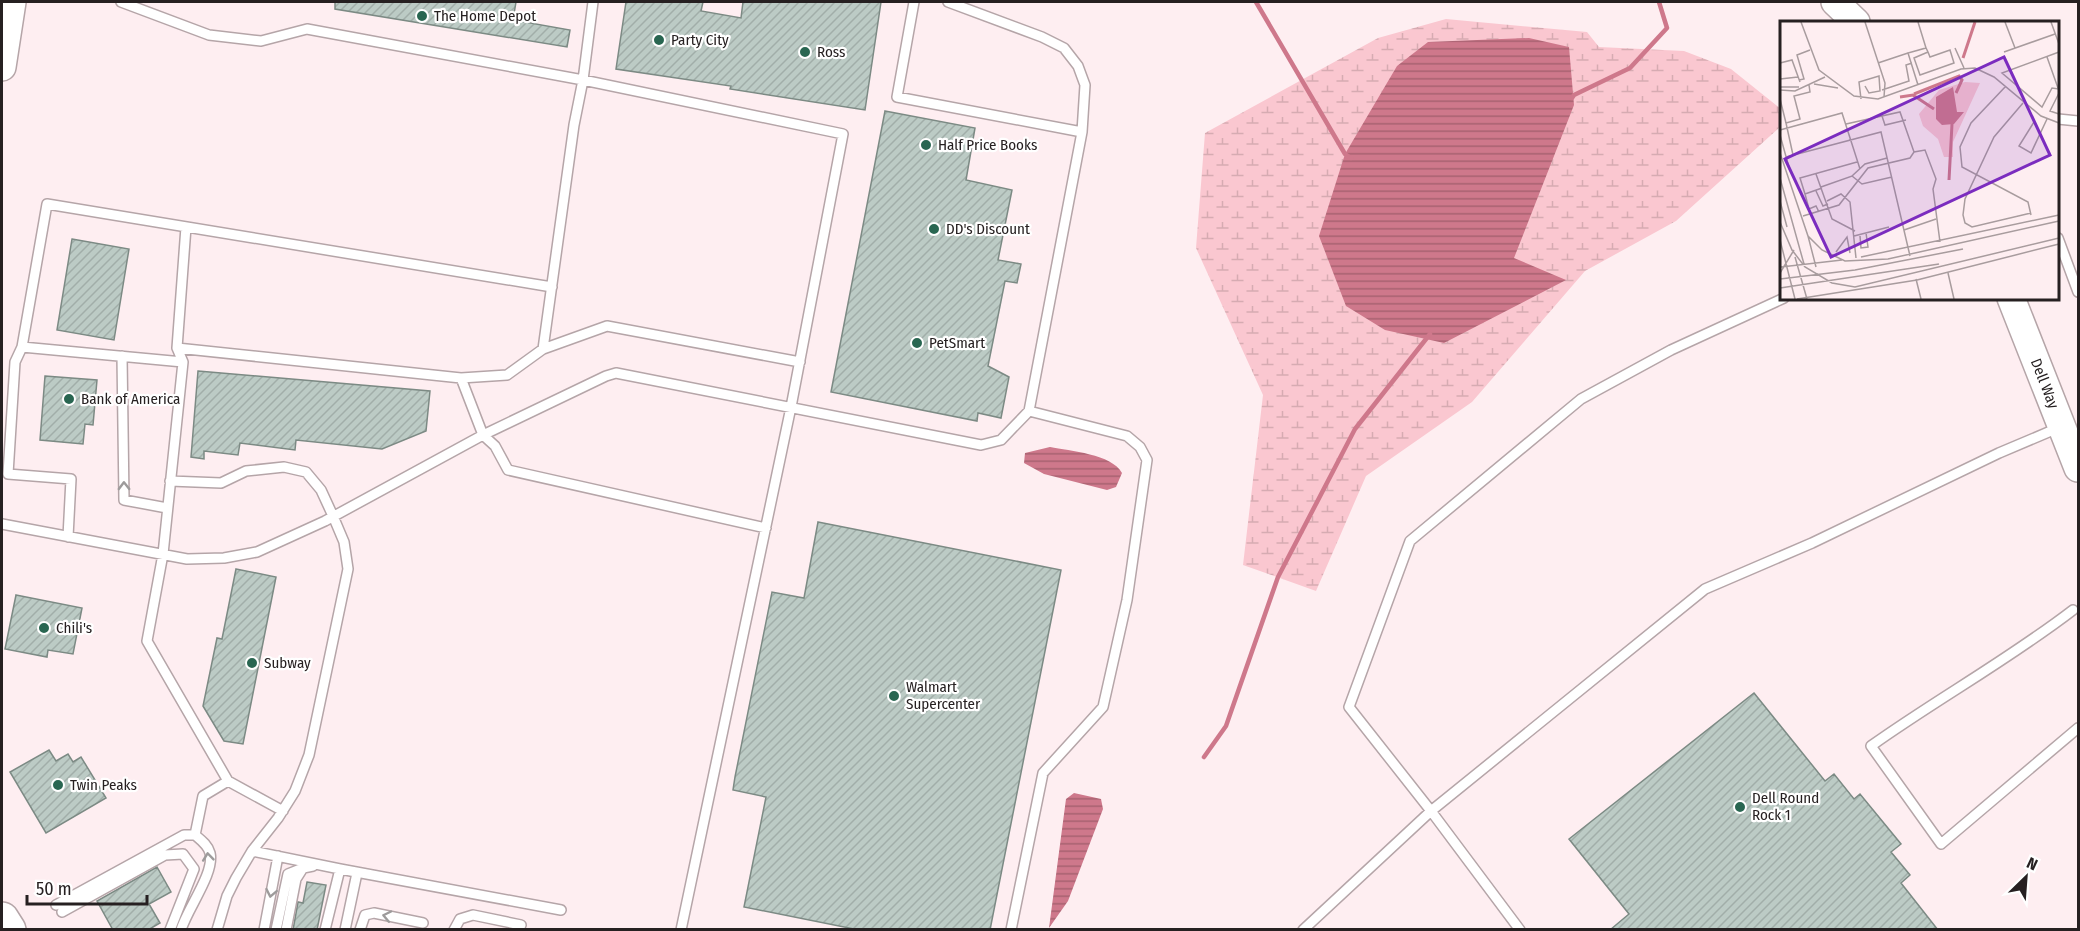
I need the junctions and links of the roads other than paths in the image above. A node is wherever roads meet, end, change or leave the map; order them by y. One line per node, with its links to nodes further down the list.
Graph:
1 (12, 2): 8 (street)
2 (121, 2): 9 (lane)
3 (593, 2): 9 (lane)
4 (915, 2): 12 (lane)
5 (948, 2): 12 (lane)
6 (1835, 2): 7 (street)
7 (1855, 21)
8 (2, 67)
9 (583, 80): 15 (lane); 24 (lane)
10 (2059, 119): 11 (lane)
11 (2079, 121)
12 (1082, 132): 27 (lane)
13 (186, 227): 15 (lane); 19 (lane); 20 (lane)
14 (2059, 241): 16 (lane)
15 (552, 286): 21 (lane)
16 (2079, 292)
17 (1780, 300): 42 (lane)
18 (2012, 300): 28 (street, Dell Way)
19 (22, 347): 22 (lane); 36 (lane)
20 (177, 348): 23 (lane); 25 (lane)
21 (543, 349): 24 (lane); 25 (lane)
22 (122, 356): 23 (lane); 32 (lane, one-way to 22)
23 (183, 362): 31 (lane)
24 (800, 362): 26 (lane)
25 (461, 378): 29 (lane)
26 (791, 407): 27 (lane); 29 (lane); 35 (lane)
27 (1029, 411): 66 (lane)
28 (2062, 426): 30 (street, Dell Way); 42 (lane)
29 (483, 435): 33 (lane); 35 (lane)
30 (2079, 468)
31 (170, 481): 32 (lane); 33 (lane)
32 (167, 508): 37 (lane)
33 (333, 516): 37 (lane); 41 (lane)
34 (2, 524): 36 (lane)
35 (765, 528): 65 (lane)
36 (68, 537): 37 (lane)
37 (163, 554): 40 (lane)
38 (2073, 610): 39 (lane)
39 (2079, 728)
40 (228, 781): 41 (lane); 43 (lane)
41 (283, 811): 44 (lane)
42 (1431, 811): 67 (lane); 68 (lane)
43 (195, 835): 55 (lane); 56 (lane, one-way to 43)
44 (252, 851): 45 (lane); 57 (lane)
45 (278, 856): 46 (lane); 58 (lane, one-way to 58)
46 (318, 865): 47 (lane); 48 (lane)
47 (303, 868): 59 (lane); 60 (lane)
48 (340, 869): 49 (lane); 61 (lane)
49 (357, 873): 50 (lane); 62 (lane)
50 (561, 910)
51 (2, 920): 54 (highway)
52 (423, 923): 63 (lane, one-way to 63)
53 (521, 925): 64 (lane)
54 (9, 930)
55 (170, 930)
56 (181, 930)
57 (217, 930)
58 (264, 930)
59 (276, 930)
60 (286, 930)
61 (325, 930)
62 (345, 930)
63 (360, 930)
64 (454, 930)
65 (681, 930)
66 (1011, 930)
67 (1303, 930)
68 (1520, 930)

